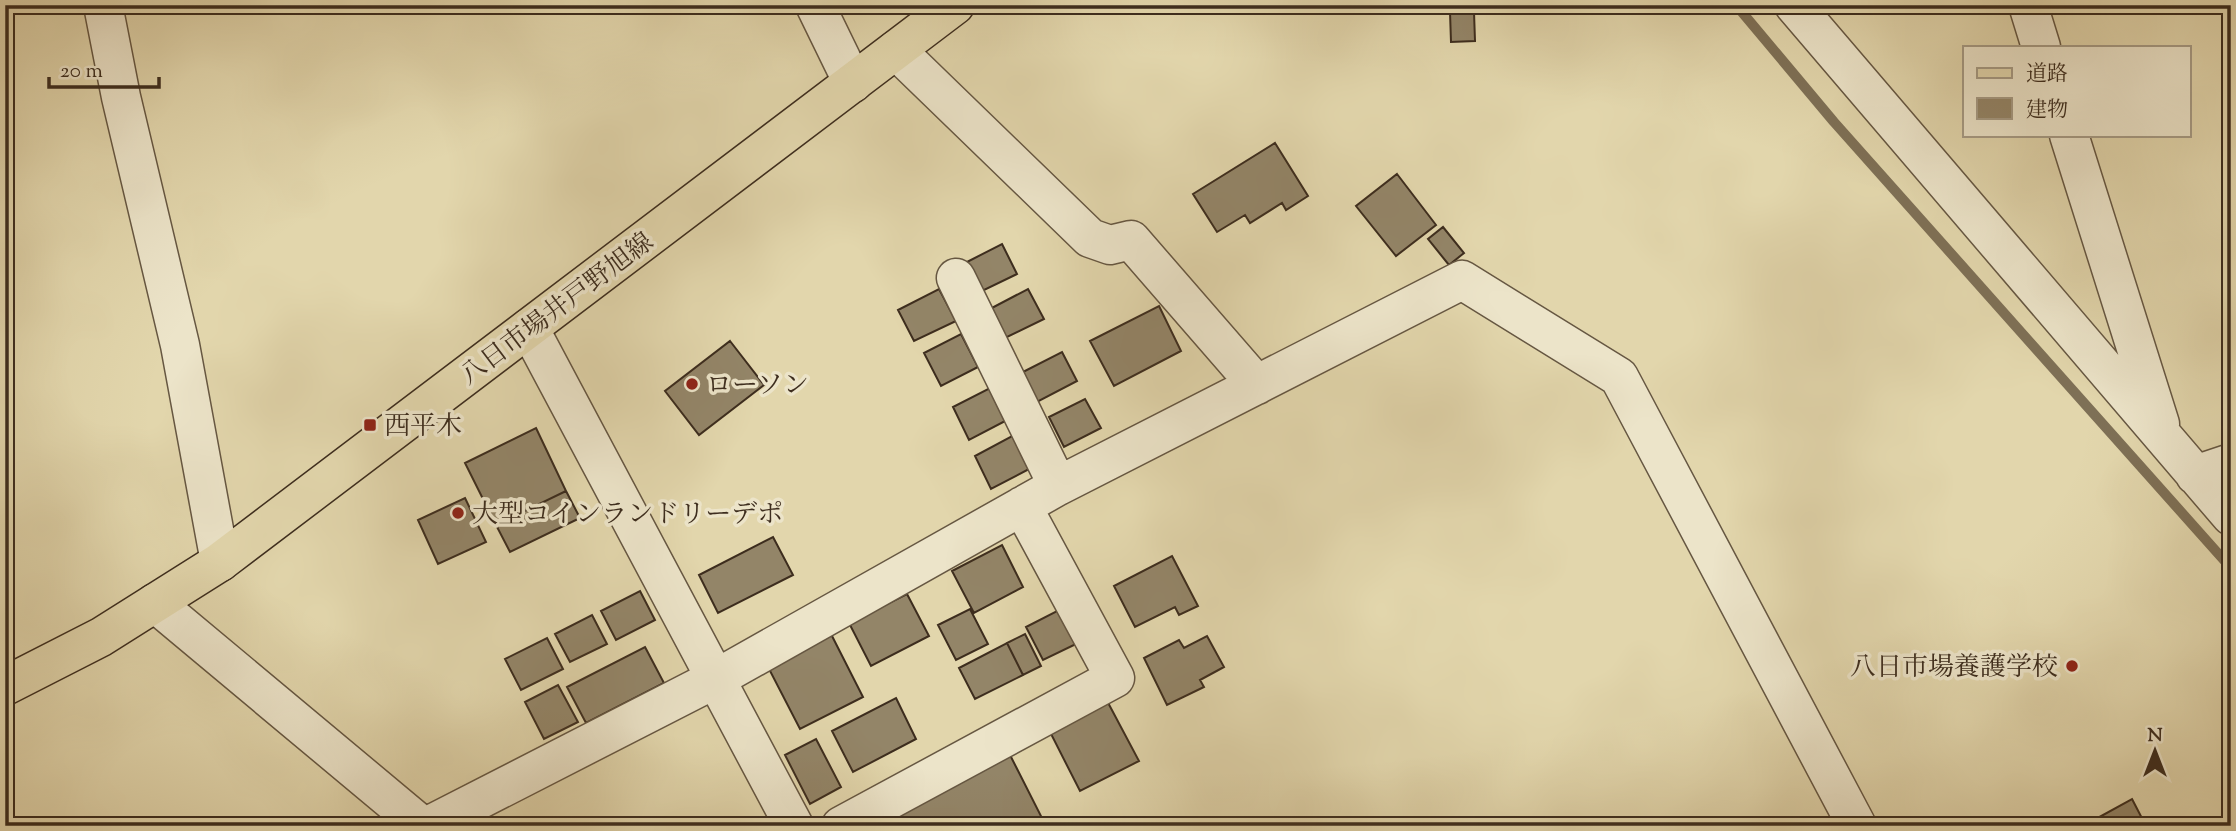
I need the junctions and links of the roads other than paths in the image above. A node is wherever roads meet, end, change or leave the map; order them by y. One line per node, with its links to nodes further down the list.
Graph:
1 (103, 5): 19 (street)
2 (815, 5): 8 (street)
3 (955, 5): 7 (main road, 八日市場井戸野旭線)
4 (1794, 5): 13 (street)
5 (2028, 5): 6 (street)
6 (2042, 46)
7 (896, 50): 8 (main road, 八日市場井戸野旭線); 12 (street)
8 (853, 83): 11 (main road, 八日市場井戸野旭線)
9 (2069, 136): 13 (street)
10 (956, 278): 16 (street)
11 (529, 328): 19 (main road, 八日市場井戸野旭線); 21 (street)
12 (1257, 384): 16 (street); 27 (street)
13 (2164, 439): 15 (street)
14 (2231, 463): 15 (street)
15 (2195, 475): 18 (street)
16 (1058, 486): 17 (street)
17 (1022, 506): 21 (street); 26 (street)
18 (2231, 516)
19 (220, 562): 20 (main road, 八日市場井戸野旭線)
20 (155, 603): 22 (main road, 八日市場井戸野旭線); 23 (street)
21 (716, 678): 24 (street); 25 (street)
22 (5, 686)
23 (422, 826)
24 (428, 826)
25 (794, 826)
26 (841, 826)
27 (1857, 826)

